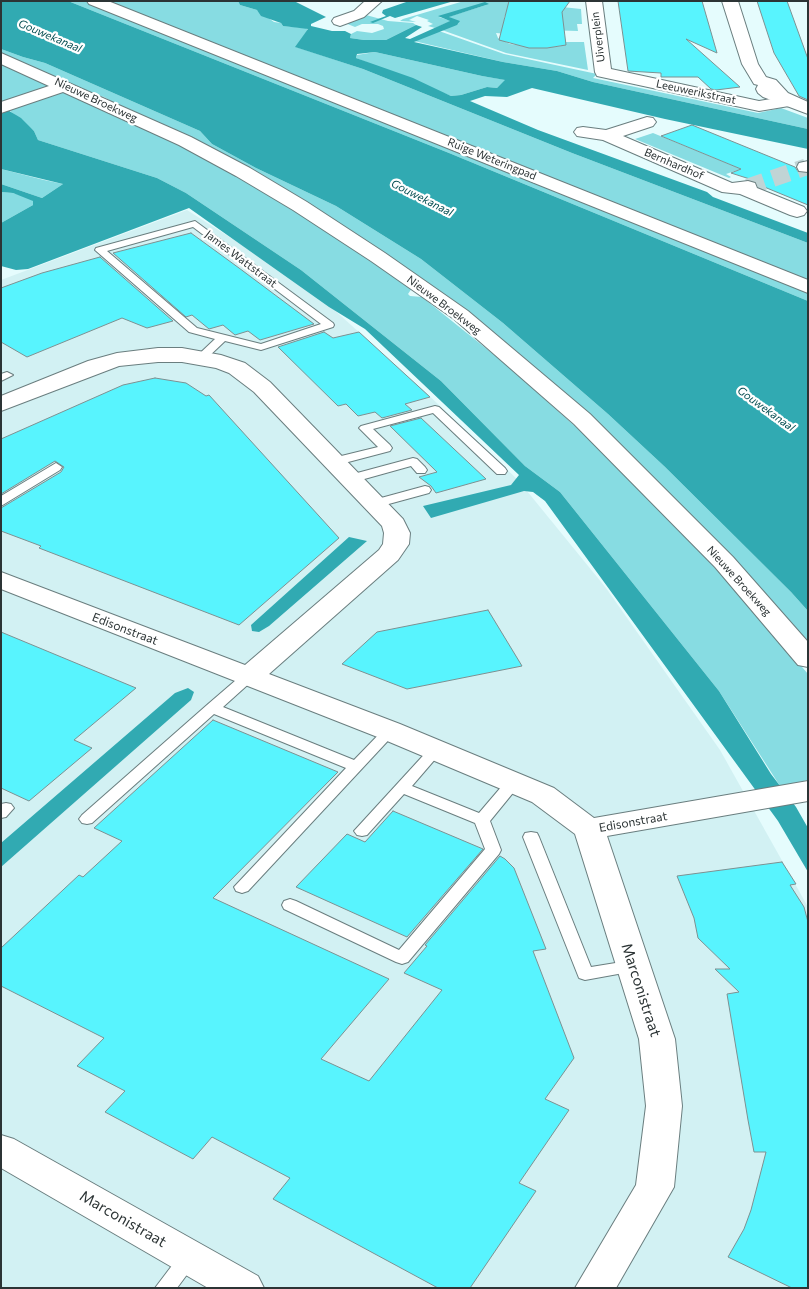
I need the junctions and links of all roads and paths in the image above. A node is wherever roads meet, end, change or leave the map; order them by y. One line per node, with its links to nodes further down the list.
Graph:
1 (94, 1): 7 (street, Ruige Weteringpad)
2 (375, 1): 5 (street)
3 (594, 1): 9 (street, Uiverplein)
4 (730, 1): 11 (street)
5 (340, 21)
6 (200, 27): 7 (street)
7 (175, 34): 18 (street, Ruige Weteringpad)
8 (1, 58): 10 (street, Nieuwe Broekweg)
9 (603, 72): 11 (street, Leeuwerikstraat)
10 (58, 88): 12 (street); 31 (street, Nieuwe Broekweg)
11 (784, 99): 13 (street)
12 (1, 108)
13 (808, 109)
14 (647, 122): 16 (street, Bernhardhof)
15 (583, 132): 16 (street, Bernhardhof)
16 (607, 135): 17 (street, Bernhardhof)
17 (797, 211)
18 (808, 287)
19 (223, 337): 19 (lane, James Wattstraat); 20 (lane)
20 (202, 358): 21 (street); 22 (street)
21 (1, 404)
22 (333, 462): 25 (lane); 26 (street)
23 (56, 467): 28 (lane)
24 (421, 470): 26 (lane)
25 (501, 471)
26 (350, 479): 29 (street)
27 (425, 490): 29 (lane)
28 (1, 502)
29 (374, 504): 32 (street)
30 (1, 580): 32 (street, Edisonstraat)
31 (808, 659)
32 (248, 677): 33 (lane); 34 (street, Edisonstraat)
33 (212, 708): 36 (lane); 40 (lane)
34 (390, 731): 35 (street, Edisonstraat); 36 (lane)
35 (436, 750): 37 (street, Edisonstraat); 38 (lane)
36 (356, 767): 45 (lane)
37 (513, 782): 41 (lane); 42 (street, Edisonstraat)
38 (402, 788): 41 (lane); 43 (lane)
39 (806, 791): 42 (street, Edisonstraat)
40 (86, 819)
41 (482, 820): 46 (lane)
42 (589, 829): 47 (street, Marconistraat)
43 (362, 831)
44 (531, 837): 47 (lane)
45 (242, 887)
46 (290, 905)
47 (634, 966): 52 (street, Marconistraat)
48 (1, 1150): 49 (street, Marconistraat)
49 (190, 1257): 50 (lane); 51 (street, Marconistraat)
50 (166, 1288)
51 (244, 1288)
52 (594, 1288)

